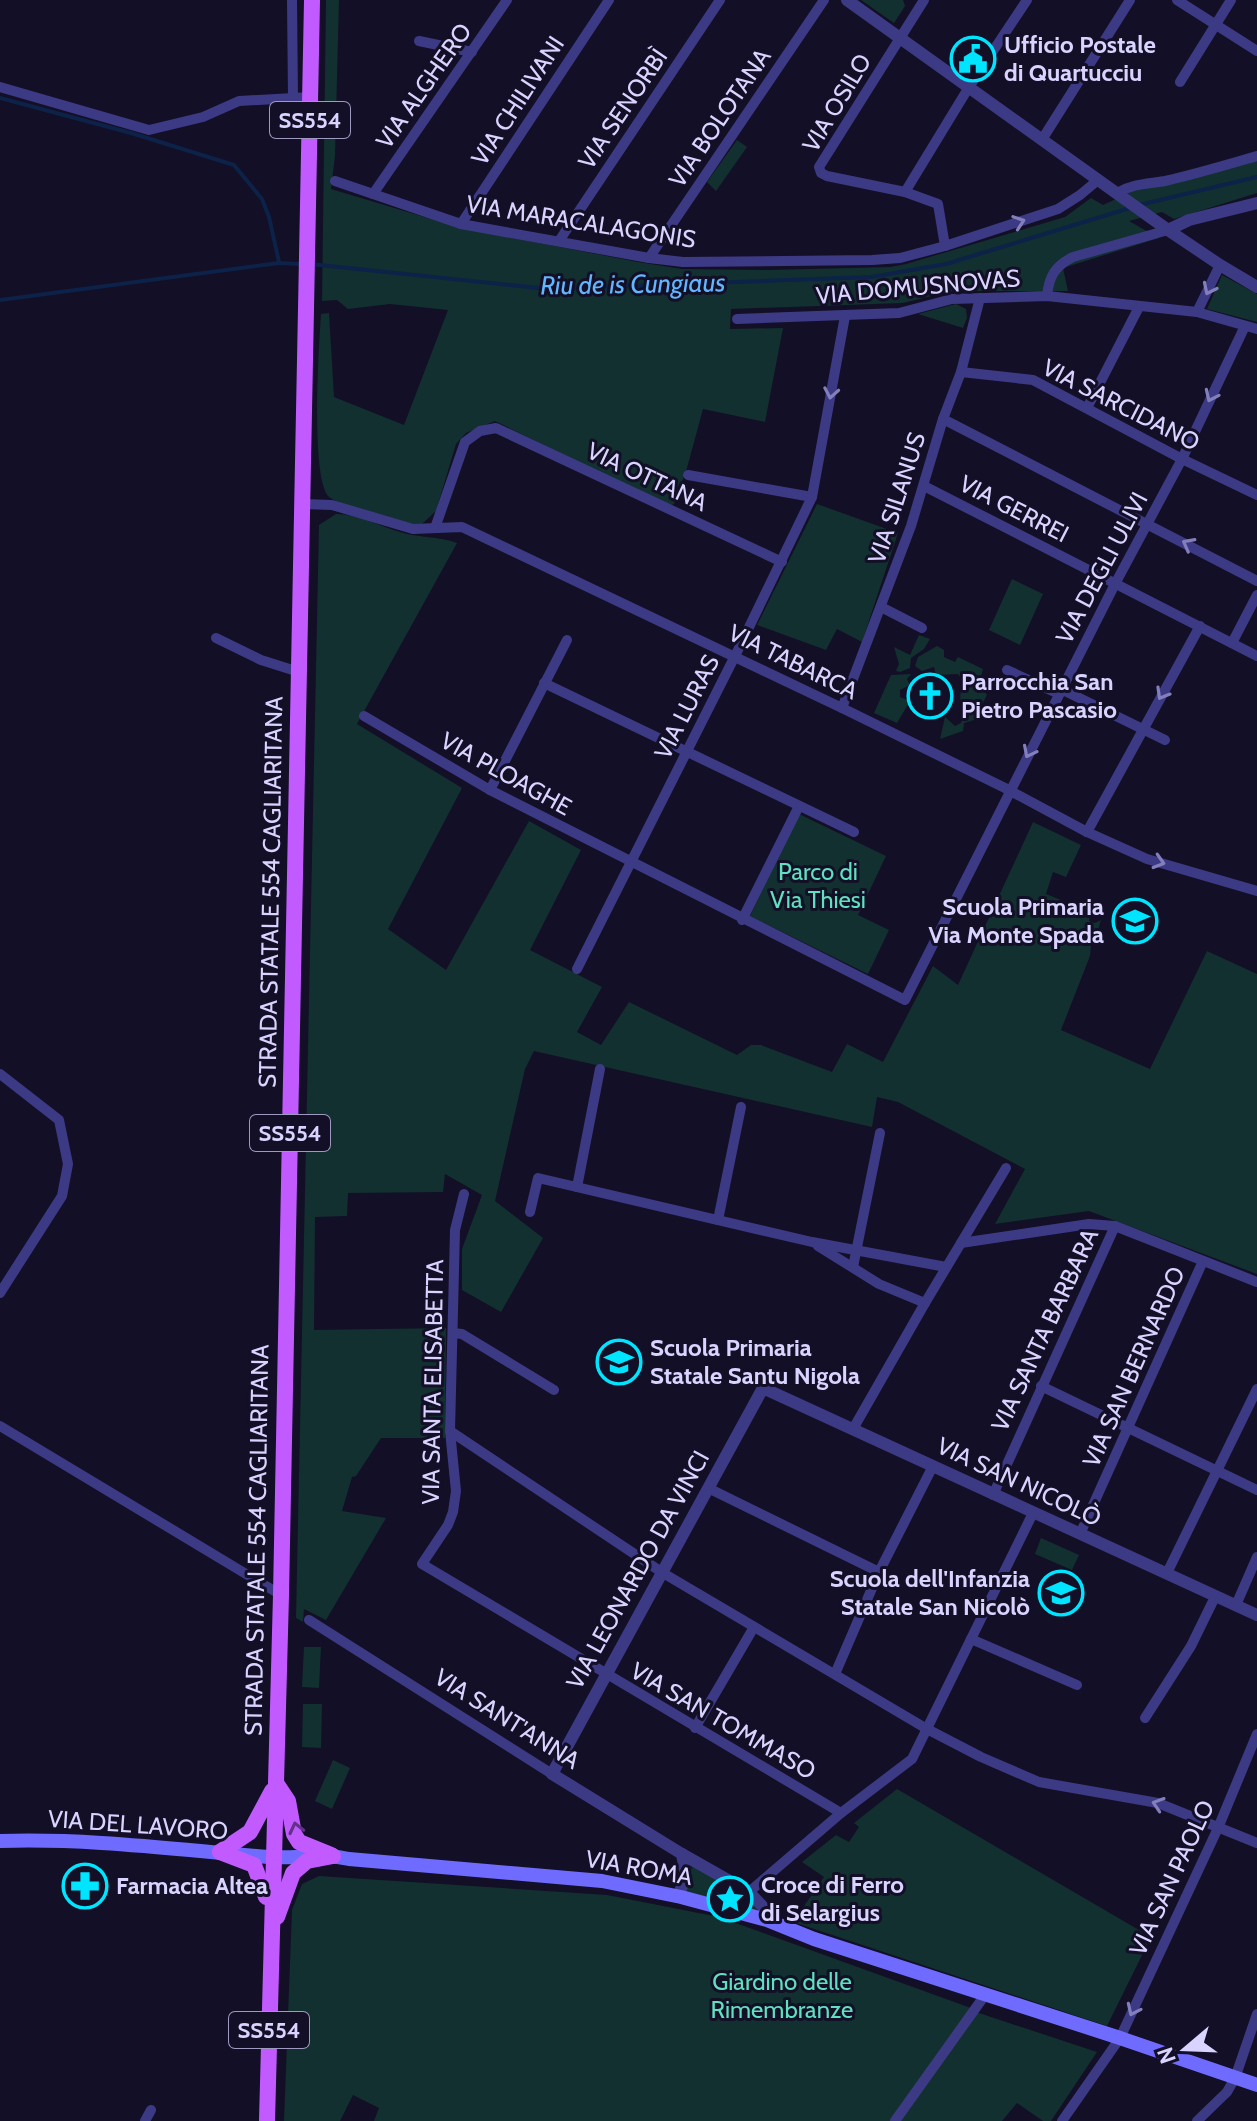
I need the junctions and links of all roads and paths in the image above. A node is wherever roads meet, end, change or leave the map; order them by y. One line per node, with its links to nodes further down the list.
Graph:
1 (292, 0): 22 (street)
2 (312, 0): 21 (main road, STRADA STATALE 554 CAGLIARITANA / SS554)
3 (507, 0): 17 (street, VIA ALGHERO)
4 (609, 0): 31 (street, VIA CHILIVANI)
5 (720, 0): 33 (street, VIA SENORBÌ)
6 (824, 0): 35 (street, VIA BOLOTANA)
7 (847, 0): 14 (street)
8 (924, 0): 14 (street)
9 (1027, 0): 20 (street)
10 (1130, 0): 23 (street)
11 (1177, 0): 13 (street)
12 (1231, 0): 13 (street)
13 (1215, 25): 16 (street); 18 (street)
14 (900, 38): 20 (street); 27 (street, VIA OSILO)
15 (419, 41): 17 (street)
16 (1257, 51)
17 (472, 52): 28 (street, VIA ALGHERO)
18 (1180, 82)
19 (0, 87): 22 (street)
20 (969, 87): 23 (street); 27 (street)
21 (311, 97): 22 (street); 54 (main road, STRADA STATALE 554 CAGLIARITANA / SS554)
22 (293, 98)
23 (1043, 138): 25 (street)
24 (1257, 156): 29 (street)
25 (1098, 180): 29 (street); 34 (street, VIA MARACALAGONIS, one-way to 25)
26 (335, 181): 28 (street, VIA MARACALAGONIS)
27 (905, 192): 34 (street, VIA OSILO)
28 (373, 194): 31 (street, VIA MARACALAGONIS)
29 (1118, 194): 32 (street)
30 (1257, 203): 32 (street)
31 (461, 224): 33 (street, VIA MARACALAGONIS)
32 (1168, 230): 36 (street); 38 (street)
33 (559, 241): 35 (street, VIA MARACALAGONIS)
34 (945, 246): 35 (street, VIA MARACALAGONIS)
35 (649, 258)
36 (1220, 265): 37 (street); 41 (street, one-way to 41)
37 (1257, 287)
38 (1047, 296): 39 (street, VIA DOMUSNOVAS); 40 (street, VIA DOMUSNOVAS)
39 (980, 298): 42 (street, VIA DOMUSNOVAS); 46 (street, VIA SILANUS)
40 (1139, 307): 41 (street, VIA DOMUSNOVAS); 47 (street)
41 (1197, 312): 44 (street, VIA DOMUSNOVAS)
42 (845, 316): 43 (street, VIA DOMUSNOVAS); 53 (street, VIA LURAS, one-way to 53)
43 (737, 319)
44 (1245, 326): 45 (street, VIA DOMUSNOVAS); 49 (street, VIA DEGLI ULIVI, one-way to 49)
45 (1257, 329)
46 (961, 372): 47 (street, VIA SARCIDANO); 48 (street, VIA SILANUS)
47 (1087, 408): 49 (street, VIA SARCIDANO)
48 (943, 419): 51 (street, VIA SILANUS); 55 (street)
49 (1182, 459): 52 (street, VIA SARCIDANO); 55 (street, VIA DEGLI ULIVI)
50 (688, 475): 53 (street)
51 (924, 486): 59 (street, VIA GERREI); 61 (street, VIA SILANUS)
52 (1257, 495)
53 (812, 497): 57 (street, VIA LURAS)
54 (303, 504): 56 (street, VIA TABARCA); 70 (main road, STRADA STATALE 554 CAGLIARITANA / SS554)
55 (1148, 523): 58 (street, one-way to 55); 59 (street, VIA DEGLI ULIVI)
56 (435, 528): 57 (street, VIA OTTANA); 68 (street, VIA TABARCA)
57 (782, 562): 68 (street, VIA LURAS)
58 (1257, 581)
59 (1115, 584): 62 (street, VIA GERREI); 72 (street, VIA DEGLI ULIVI)
60 (1257, 595): 66 (street)
61 (881, 607): 63 (street); 73 (street, VIA SILANUS)
62 (1200, 626): 66 (street, VIA GERREI); 75 (street, one-way to 75)
63 (922, 628)
64 (216, 638): 70 (street)
65 (567, 640): 71 (street)
66 (1232, 643): 67 (street, VIA GERREI)
67 (1257, 656)
68 (735, 657): 73 (street, VIA TABARCA); 77 (street, VIA LURAS)
69 (1007, 670): 72 (street)
70 (299, 672): 128 (main road, STRADA STATALE 554 CAGLIARITANA / SS554)
71 (544, 683): 77 (street); 78 (street)
72 (1060, 692): 75 (street); 79 (street, VIA DEGLI ULIVI, one-way to 79)
73 (842, 708): 79 (street, VIA TABARCA)
74 (364, 716): 78 (street, VIA PLOAGHE)
75 (1143, 727): 76 (street); 82 (street)
76 (1165, 740)
77 (685, 752): 80 (street); 83 (street, VIA LURAS)
78 (490, 790): 83 (street, VIA PLOAGHE)
79 (1010, 790): 82 (street, VIA TABARCA); 87 (street, VIA DEGLI ULIVI)
80 (799, 806): 81 (street); 85 (street)
81 (854, 832)
82 (1087, 832): 84 (street, VIA TABARCA, one-way to 84)
83 (631, 863): 85 (street, VIA PLOAGHE); 86 (street, VIA LURAS)
84 (1257, 891)
85 (742, 920): 87 (street, VIA PLOAGHE)
86 (577, 969)
87 (905, 1000)
88 (600, 1069): 93 (street)
89 (0, 1074): 105 (street)
90 (741, 1107): 96 (street)
91 (880, 1133): 100 (street)
92 (1006, 1168): 99 (street)
93 (577, 1187): 95 (street); 96 (street)
94 (464, 1194): 107 (street, VIA SANTA ELISABETTA)
95 (530, 1212)
96 (718, 1220): 98 (street)
97 (1115, 1226): 99 (street); 101 (street); 108 (street, VIA SANTA BARBARA)
98 (812, 1242): 100 (street); 102 (street)
99 (961, 1243): 103 (street)
100 (856, 1249): 102 (street); 103 (street)
101 (1203, 1261): 104 (street); 113 (street, VIA SAN BERNARDO)
102 (853, 1267): 106 (street)
103 (946, 1267): 106 (street)
104 (1257, 1282)
105 (0, 1293)
106 (925, 1303): 114 (street)
107 (453, 1333): 110 (street); 115 (street, VIA SANTA ELISABETTA)
108 (1041, 1386): 113 (street); 120 (street, VIA SANTA BARBARA)
109 (763, 1388): 114 (street, VIA SAN NICOLÒ); 118 (street, VIA LEONARDO DA VINCI)
110 (554, 1390)
111 (1256, 1394): 117 (street)
112 (0, 1426): 128 (street)
113 (1129, 1428): 117 (street); 122 (street, VIA SAN BERNARDO)
114 (853, 1429): 116 (street, VIA SAN NICOLÒ)
115 (450, 1431): 124 (street, VIA SANTA ELISABETTA); 126 (street)
116 (933, 1466): 120 (street, VIA SAN NICOLÒ); 125 (street)
117 (1217, 1471): 119 (street); 127 (street)
118 (708, 1488): 125 (street); 126 (street, VIA LEONARDO DA VINCI)
119 (1257, 1490)
120 (993, 1495): 121 (street, VIA SAN NICOLÒ)
121 (1033, 1513): 122 (street, VIA SAN NICOLÒ); 134 (street)
122 (1080, 1534): 127 (street, VIA SAN NICOLÒ)
123 (1257, 1557): 130 (street)
124 (422, 1564): 136 (street, VIA SAN TOMMASO)
125 (879, 1572): 135 (street)
126 (663, 1573): 133 (street); 136 (street, VIA LEONARDO DA VINCI)
127 (1167, 1573): 129 (street, VIA SAN NICOLÒ)
128 (281, 1595): 143 (main road, STRADA STATALE 554 CAGLIARITANA / SS554)
129 (1215, 1597): 130 (street, VIA SAN NICOLÒ); 138 (street)
130 (1236, 1605): 131 (street, VIA SAN NICOLÒ)
131 (1257, 1615)
132 (309, 1620): 142 (street, VIA SANT'ANNA)
133 (754, 1627): 135 (street); 139 (street)
134 (971, 1639): 137 (street); 140 (street)
135 (835, 1674): 140 (street)
136 (605, 1675): 139 (street, VIA SAN TOMMASO); 142 (street, VIA LEONARDO DA VINCI)
137 (1077, 1685)
138 (1145, 1718)
139 (695, 1728): 144 (street, VIA SAN TOMMASO)
140 (927, 1729): 144 (street); 145 (street, one-way to 140)
141 (1257, 1734): 145 (street, VIA SAN PAOLO)
142 (552, 1774): 149 (street, VIA SANT'ANNA)
143 (276, 1783): 148 (main road); 150 (main road, one-way to 143); 151 (main road, STRADA STATALE 554 CAGLIARITANA / SS554)
144 (841, 1813): 152 (street)
145 (1218, 1828): 147 (street); 158 (street, VIA SAN PAOLO, one-way to 158)
146 (0, 1841): 148 (main road, VIA DEL LAVORO)
147 (1257, 1843)
148 (220, 1852): 151 (main road, VIA DEL LAVORO); 155 (main road)
149 (682, 1854): 152 (street, VIA SANT'ANNA); 153 (street)
150 (333, 1856): 151 (main road, VIA ROMA); 153 (main road, VIA ROMA); 155 (main road)
151 (272, 1857): 155 (main road, STRADA STATALE 554 CAGLIARITANA / SS554)
152 (749, 1892): 154 (street, VIA SANT'ANNA)
153 (678, 1896): 154 (main road, VIA ROMA)
154 (766, 1914): 156 (main road, VIA ROMA)
155 (271, 1938): 163 (main road, STRADA STATALE 554 CAGLIARITANA / SS554)
156 (985, 1995): 158 (main road, VIA ROMA); 164 (street)
157 (1257, 2014): 159 (street)
158 (1120, 2038): 159 (main road, VIA ROMA); 165 (street, VIA SAN PAOLO)
159 (1235, 2078): 160 (main road, VIA ROMA); 166 (street)
160 (1257, 2085)
161 (151, 2110): 162 (street)
162 (145, 2121)
163 (267, 2121)
164 (895, 2121)
165 (1062, 2121)
166 (1197, 2121)

